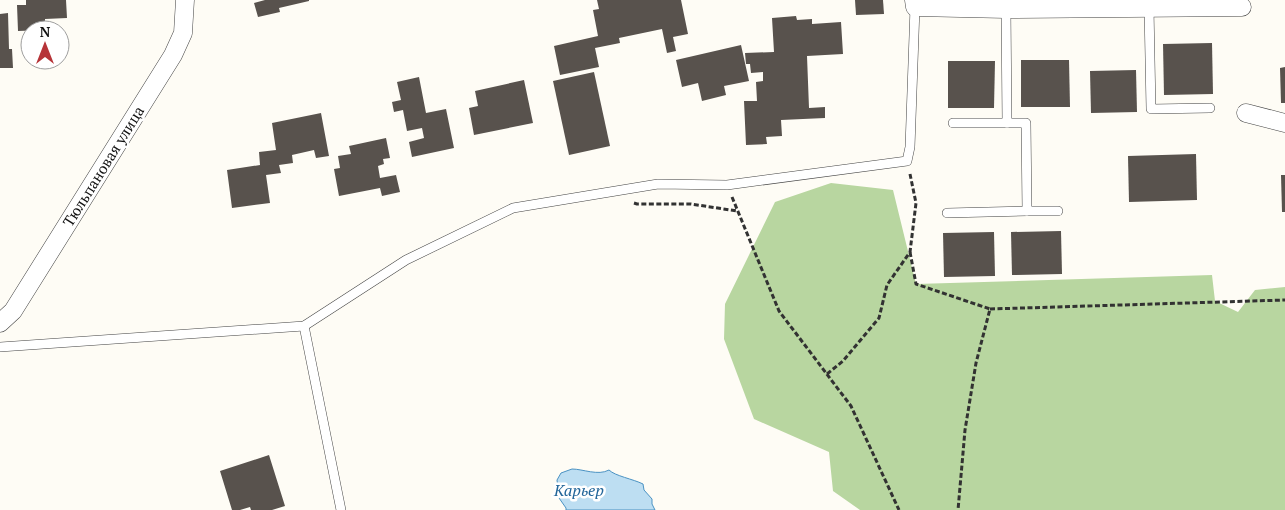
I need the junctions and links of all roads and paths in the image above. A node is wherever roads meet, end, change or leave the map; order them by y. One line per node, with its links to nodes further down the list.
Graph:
1 (185, 0): 21 (street, Тюльпановая улица)
2 (915, 3): 4 (street); 11 (lane)
3 (1242, 7): 5 (street)
4 (1006, 8): 5 (street); 9 (lane)
5 (1148, 8): 6 (lane)
6 (1210, 108)
7 (1246, 113): 10 (street)
8 (954, 123): 9 (lane)
9 (1007, 123): 15 (lane)
10 (1285, 123)
11 (907, 161): 12 (lane); 18 (path)
12 (727, 186): 13 (lane); 14 (path)
13 (615, 191): 14 (path); 22 (lane)
14 (738, 211): 24 (path)
15 (1027, 211): 16 (lane); 17 (lane)
16 (1058, 211)
17 (947, 213)
18 (910, 252): 20 (path); 24 (path)
19 (1285, 300): 20 (path)
20 (990, 309): 27 (path)
21 (0, 324)
22 (304, 326): 23 (lane); 25 (lane)
23 (0, 347)
24 (827, 374): 26 (path)
25 (341, 510)
26 (899, 510)
27 (958, 510)

